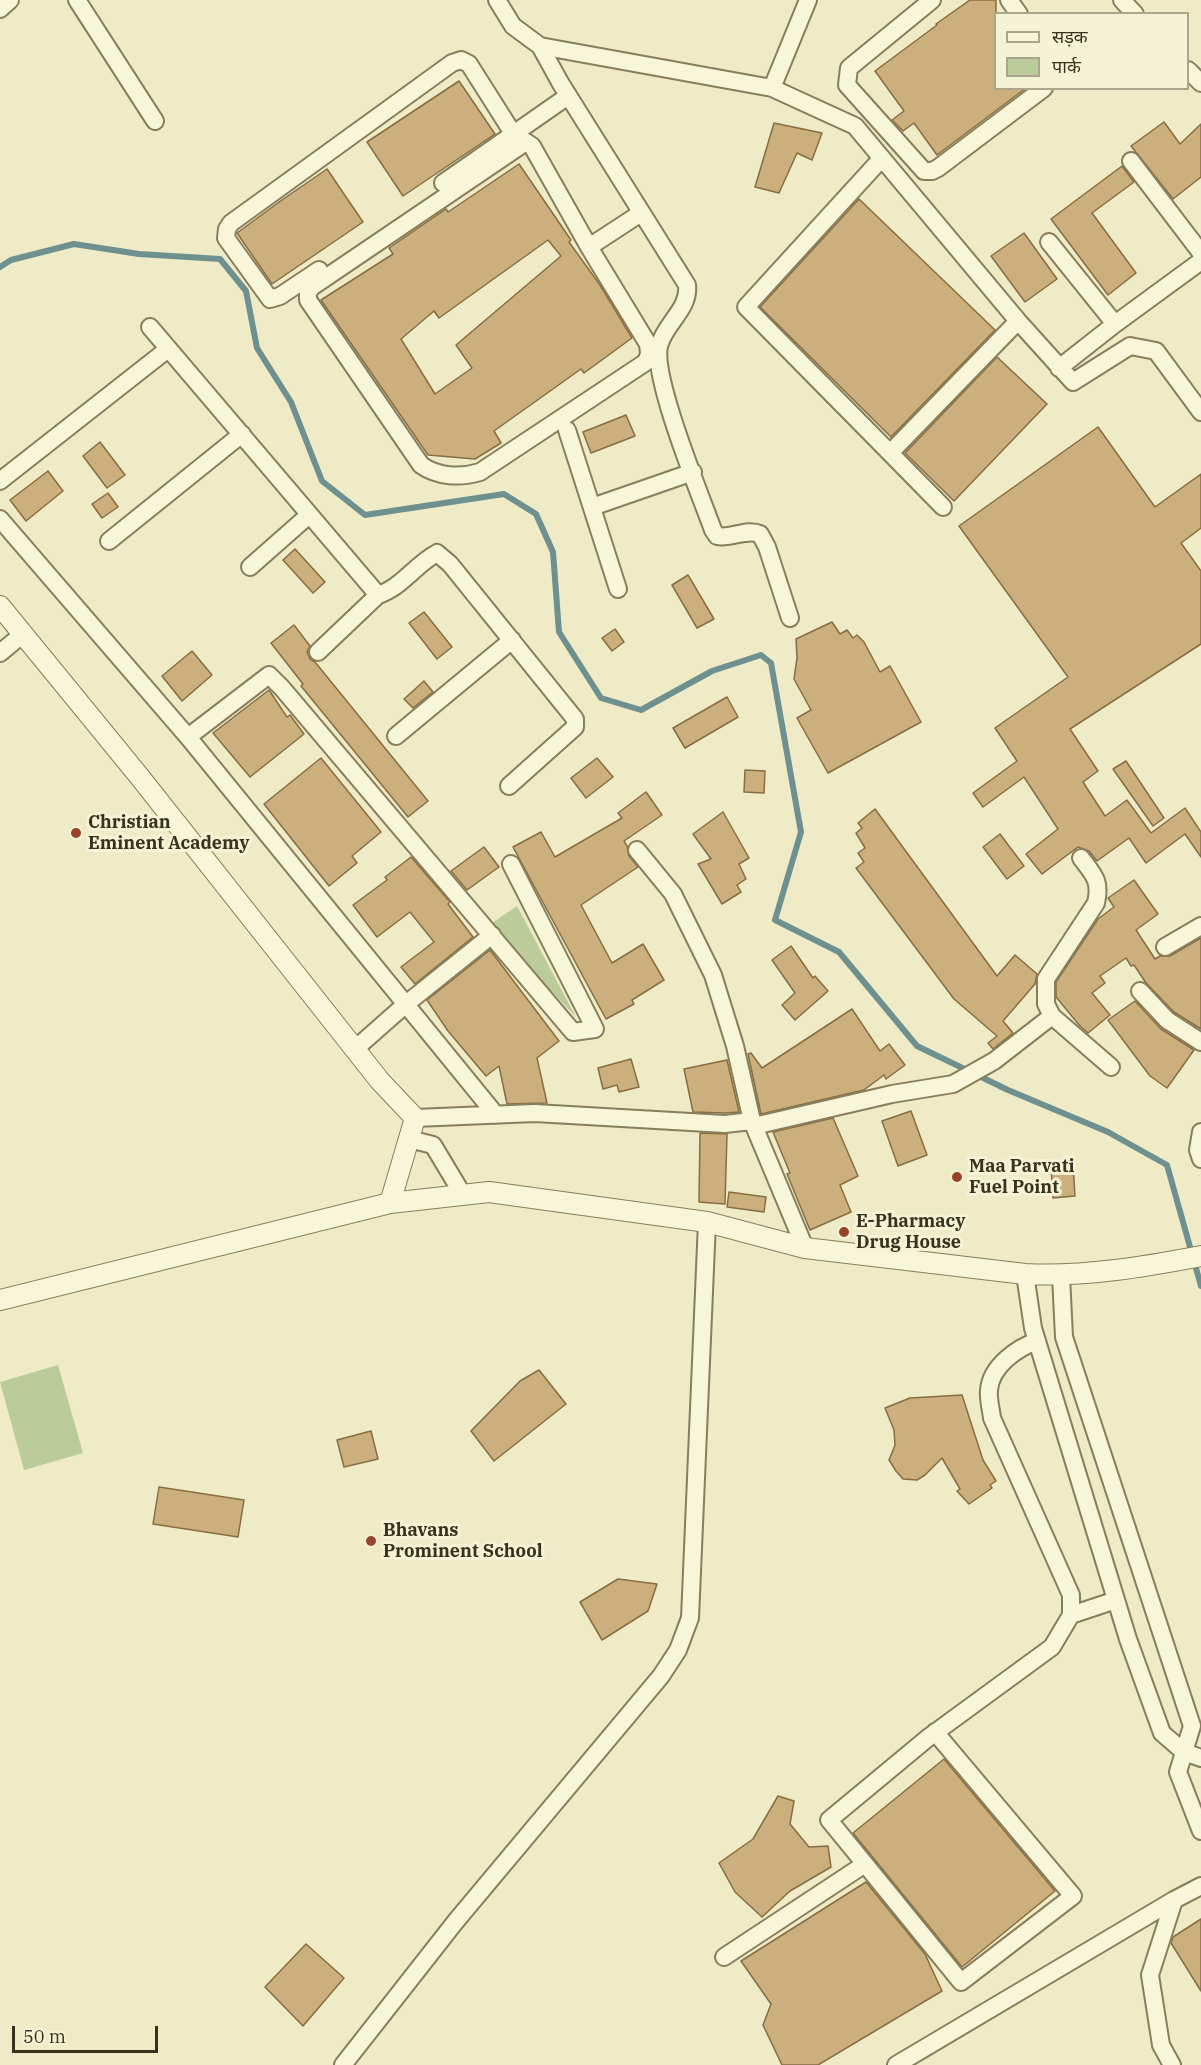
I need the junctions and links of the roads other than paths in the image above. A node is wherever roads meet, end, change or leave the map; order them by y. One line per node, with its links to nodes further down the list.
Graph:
1 (10, 0): 7 (street)
2 (76, 0): 16 (street)
3 (497, 0): 9 (street)
4 (808, 0): 12 (street)
5 (932, 0): 15 (street)
6 (1122, 0): 8 (street)
7 (0, 9)
8 (1133, 12)
9 (540, 46): 12 (street); 14 (street)
10 (1189, 71): 11 (street)
11 (1201, 83)
12 (772, 88): 17 (street)
13 (1041, 90): 15 (street)
14 (568, 96): 18 (street); 21 (street)
15 (871, 114): 17 (street)
16 (155, 121)
17 (855, 126): 19 (street)
18 (514, 135): 18 (street)
19 (882, 158): 26 (street); 34 (street)
20 (1131, 161): 24 (street)
21 (641, 213): 23 (street); 35 (street)
22 (1049, 242): 27 (street)
23 (589, 247): 23 (street)
24 (1201, 253)
25 (1201, 261): 27 (street)
26 (1018, 321): 30 (street); 34 (street)
27 (1115, 324): 30 (street)
28 (150, 327): 29 (street)
29 (168, 349): 33 (street); 36 (street)
30 (1059, 368): 31 (street)
31 (1201, 412)
32 (567, 430): 37 (street)
33 (242, 434): 39 (street); 41 (street)
34 (890, 453): 38 (street)
35 (693, 472): 37 (street); 46 (street)
36 (0, 481)
37 (592, 507): 43 (street)
38 (943, 507)
39 (309, 515): 42 (street); 44 (street)
40 (0, 519): 52 (street)
41 (109, 541)
42 (250, 567)
43 (618, 589)
44 (378, 595): 48 (street); 49 (street)
45 (0, 606): 47 (street)
46 (790, 618)
47 (23, 634): 50 (street); 64 (street)
48 (512, 640): 51 (street); 53 (street)
49 (318, 652)
50 (0, 653)
51 (396, 736)
52 (188, 737): 58 (street); 61 (street)
53 (509, 786)
54 (637, 850): 68 (street)
55 (1081, 858): 62 (street)
56 (511, 864): 58 (street)
57 (1201, 926): 59 (street)
58 (492, 935): 61 (street)
59 (1165, 947)
60 (1140, 991): 63 (street)
61 (406, 1004): 64 (street); 66 (street)
62 (1052, 1016): 65 (street); 68 (street)
63 (1201, 1042)
64 (355, 1049): 67 (street)
65 (1111, 1067)
66 (496, 1115): 67 (street); 68 (street)
67 (415, 1118): 70 (street)
68 (753, 1124): 75 (street)
69 (1201, 1132): 71 (street)
70 (409, 1139): 72 (street); 73 (street)
71 (1201, 1159)
72 (463, 1195): 73 (street); 74 (street)
73 (390, 1203): 79 (street)
74 (707, 1222): 75 (street); 91 (street)
75 (805, 1248): 77 (street)
76 (1201, 1256): 78 (street)
77 (1025, 1274): 78 (street); 80 (street)
78 (1061, 1276): 84 (street)
79 (0, 1300)
80 (1037, 1341): 81 (street); 82 (street)
81 (1116, 1600): 82 (street); 84 (street)
82 (1071, 1615): 83 (street)
83 (935, 1732): 87 (street); 87 (street)
84 (1184, 1752): 85 (street); 86 (street)
85 (1201, 1758)
86 (1201, 1831)
87 (865, 1864): 90 (street)
88 (1201, 1886): 89 (street)
89 (1174, 1900): 92 (street); 93 (street)
90 (724, 1957)
91 (342, 2065)
92 (896, 2065)
93 (1173, 2065)

